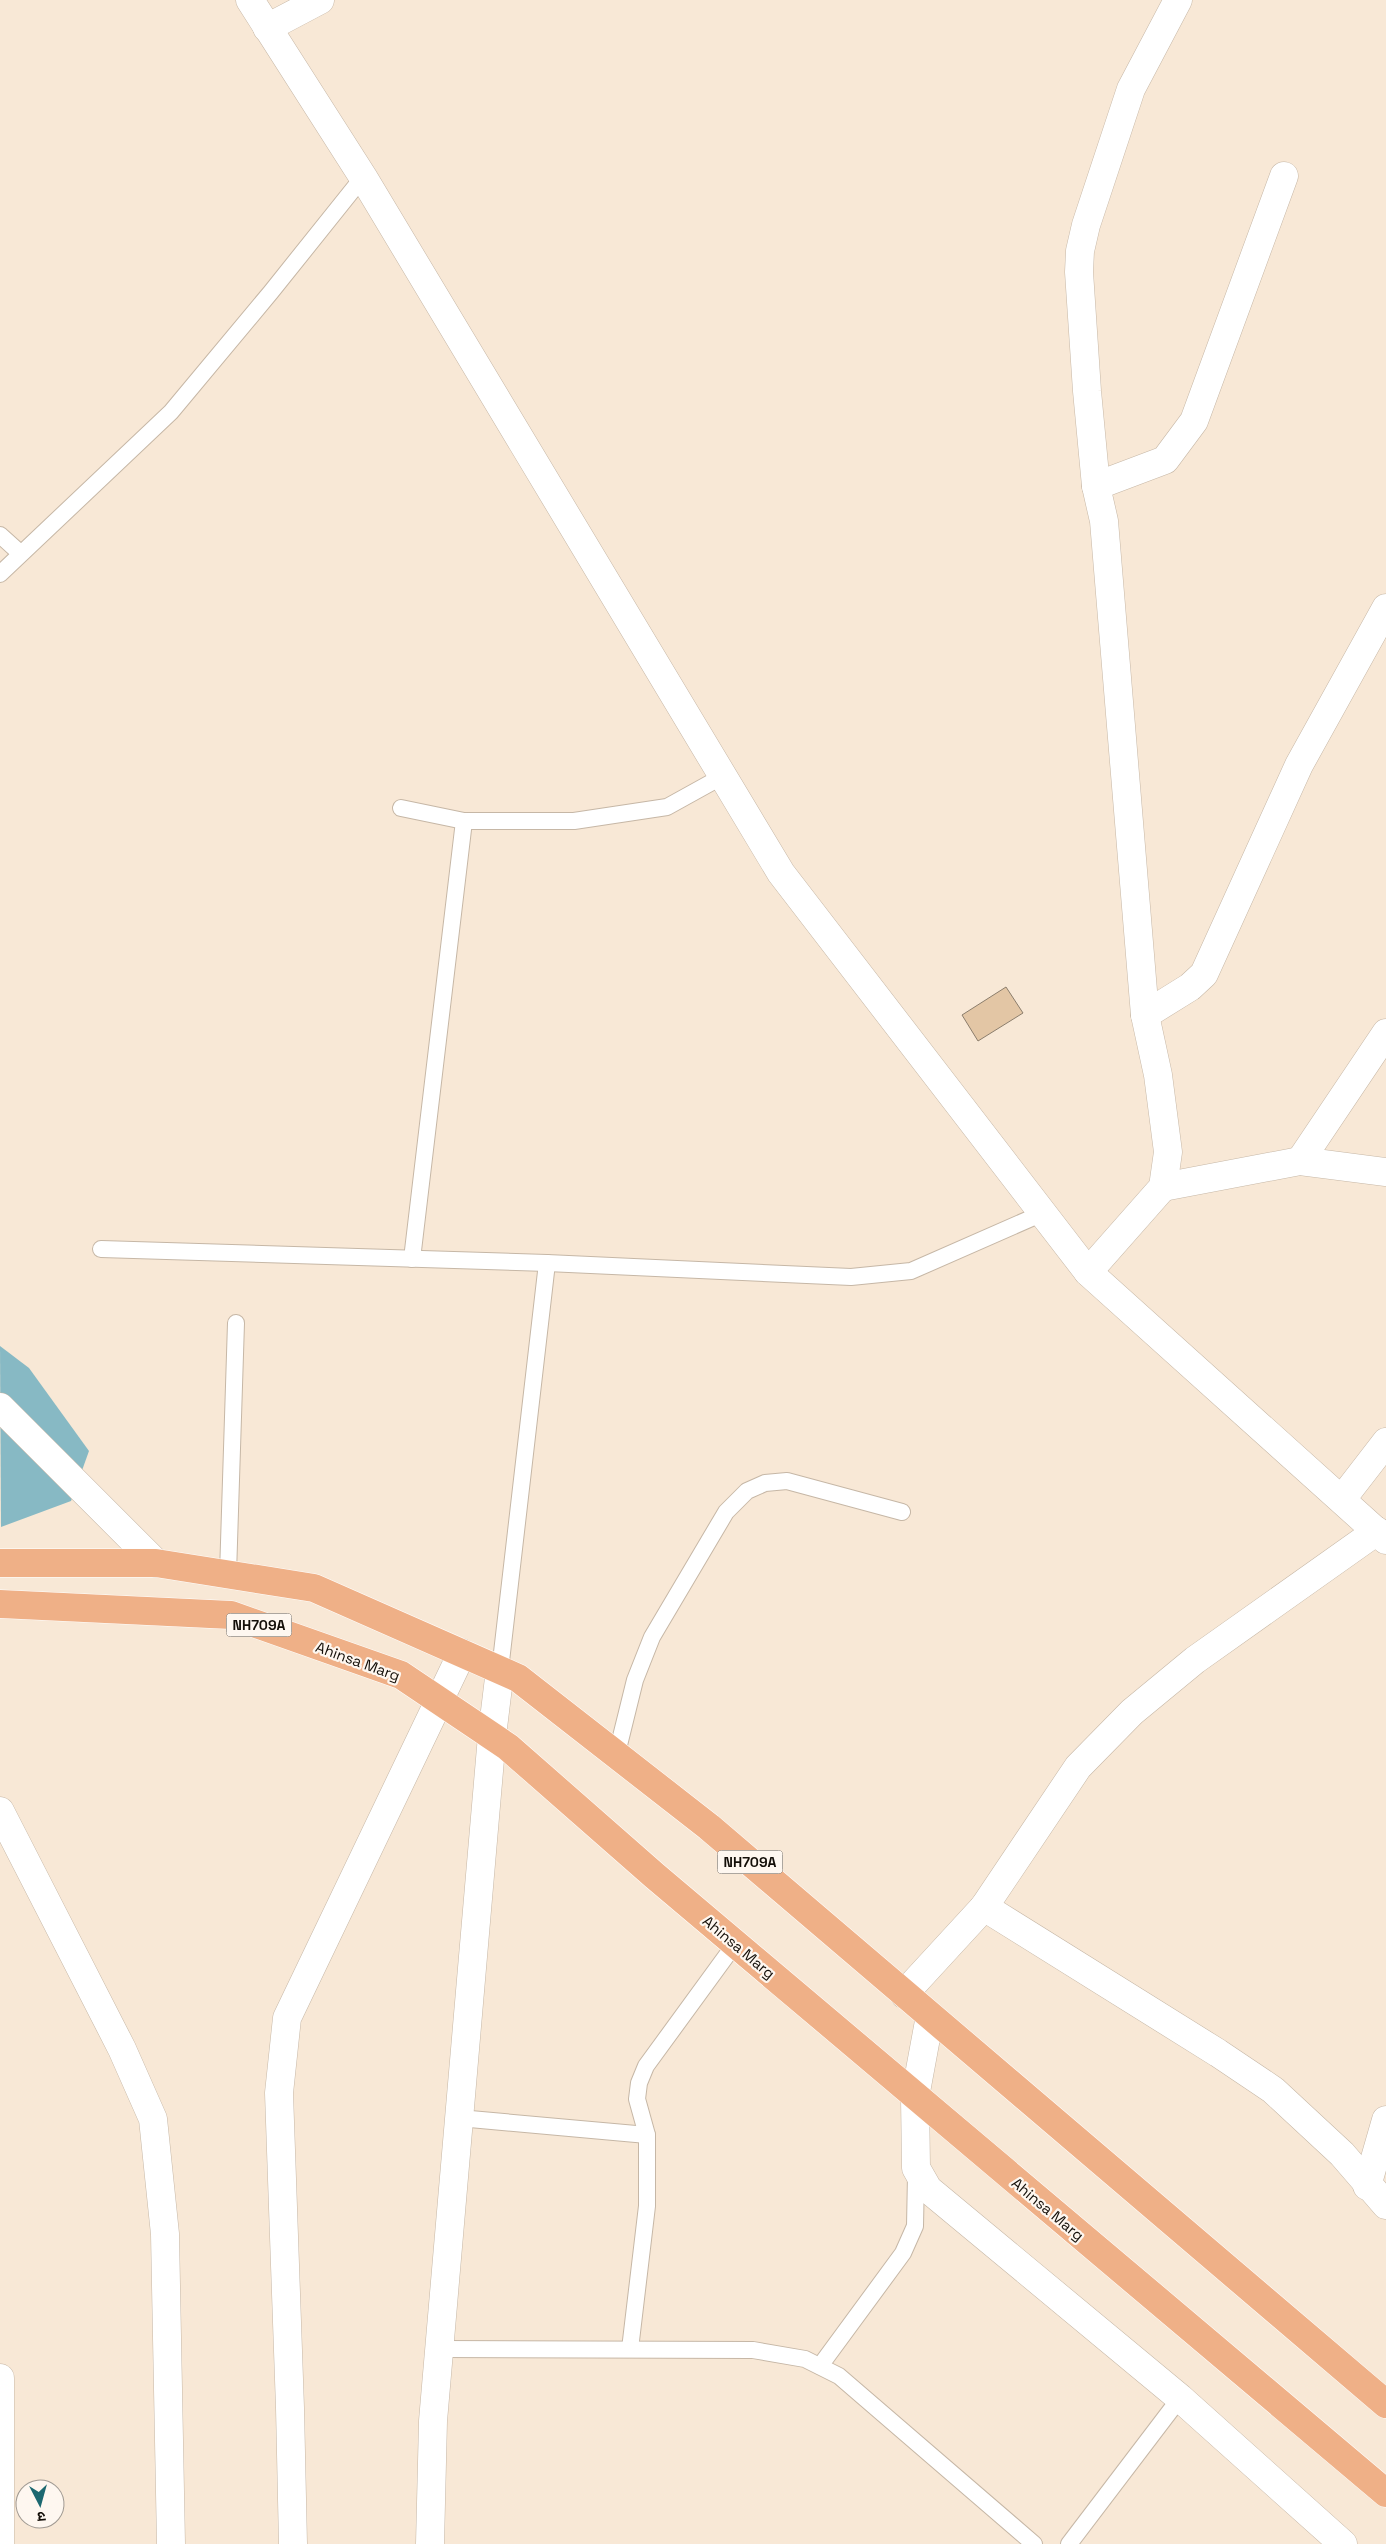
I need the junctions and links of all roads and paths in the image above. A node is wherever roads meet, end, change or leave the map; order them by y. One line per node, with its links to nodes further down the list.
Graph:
1 (250, 0): 4 (street)
2 (320, 0): 4 (street)
3 (1178, 0): 7 (street)
4 (267, 28): 6 (street)
5 (1284, 176): 7 (street)
6 (363, 177): 9 (lane); 12 (street)
7 (1096, 486): 15 (street)
8 (0, 535): 9 (lane)
9 (20, 553): 10 (lane)
10 (0, 574)
11 (1386, 608): 15 (street)
12 (723, 776): 14 (lane); 20 (street)
13 (402, 808): 14 (lane)
14 (464, 821): 22 (lane)
15 (1145, 1015): 19 (street)
16 (1386, 1032): 17 (street)
17 (1300, 1162): 18 (street); 19 (street)
18 (1386, 1172)
19 (1163, 1187): 24 (street)
20 (1043, 1213): 23 (lane); 24 (street)
21 (101, 1249): 22 (lane)
22 (412, 1259): 23 (lane)
23 (548, 1263): 36 (lane)
24 (1088, 1272): 28 (street)
25 (236, 1323): 33 (lane)
26 (0, 1407): 32 (street)
27 (1386, 1442): 28 (street)
28 (1342, 1499): 30 (street)
29 (902, 1512): 39 (lane)
30 (1381, 1536): 41 (street)
31 (0, 1563): 32 (highway, NH709A)
32 (156, 1563): 33 (highway, NH709A)
33 (228, 1574): 35 (highway, NH709A)
34 (0, 1604): 37 (highway, Ahinsa Marg / NH709A)
35 (462, 1653): 36 (highway, NH709A); 37 (street)
36 (500, 1670): 38 (street); 39 (highway, NH709A)
37 (440, 1702): 38 (highway, Ahinsa Marg / NH709A); 62 (street)
38 (492, 1736): 42 (highway, Ahinsa Marg / NH709A); 46 (street)
39 (617, 1753): 43 (highway, NH709A)
40 (0, 1811): 61 (street)
41 (984, 1908): 43 (street); 50 (street)
42 (735, 1944): 45 (highway, Ahinsa Marg / NH709A); 48 (lane)
43 (904, 1994): 44 (highway, NH709A)
44 (930, 2016): 45 (street); 57 (highway, NH709A)
45 (916, 2097): 49 (street); 59 (highway, Ahinsa Marg / NH709A)
46 (459, 2118): 48 (lane); 52 (street)
47 (1386, 2120): 50 (street)
48 (647, 2134): 53 (lane)
49 (916, 2168): 54 (lane); 56 (street)
50 (1367, 2186): 51 (street)
51 (1386, 2205)
52 (439, 2349): 53 (lane); 63 (street)
53 (630, 2349): 54 (lane)
54 (820, 2366): 64 (lane)
55 (0, 2378): 58 (street)
56 (1180, 2398): 65 (lane); 66 (street)
57 (1386, 2404)
58 (1, 2410): 60 (street)
59 (1386, 2493)
60 (0, 2544)
61 (171, 2544)
62 (293, 2544)
63 (430, 2544)
64 (1034, 2544)
65 (1069, 2544)
66 (1343, 2544)

